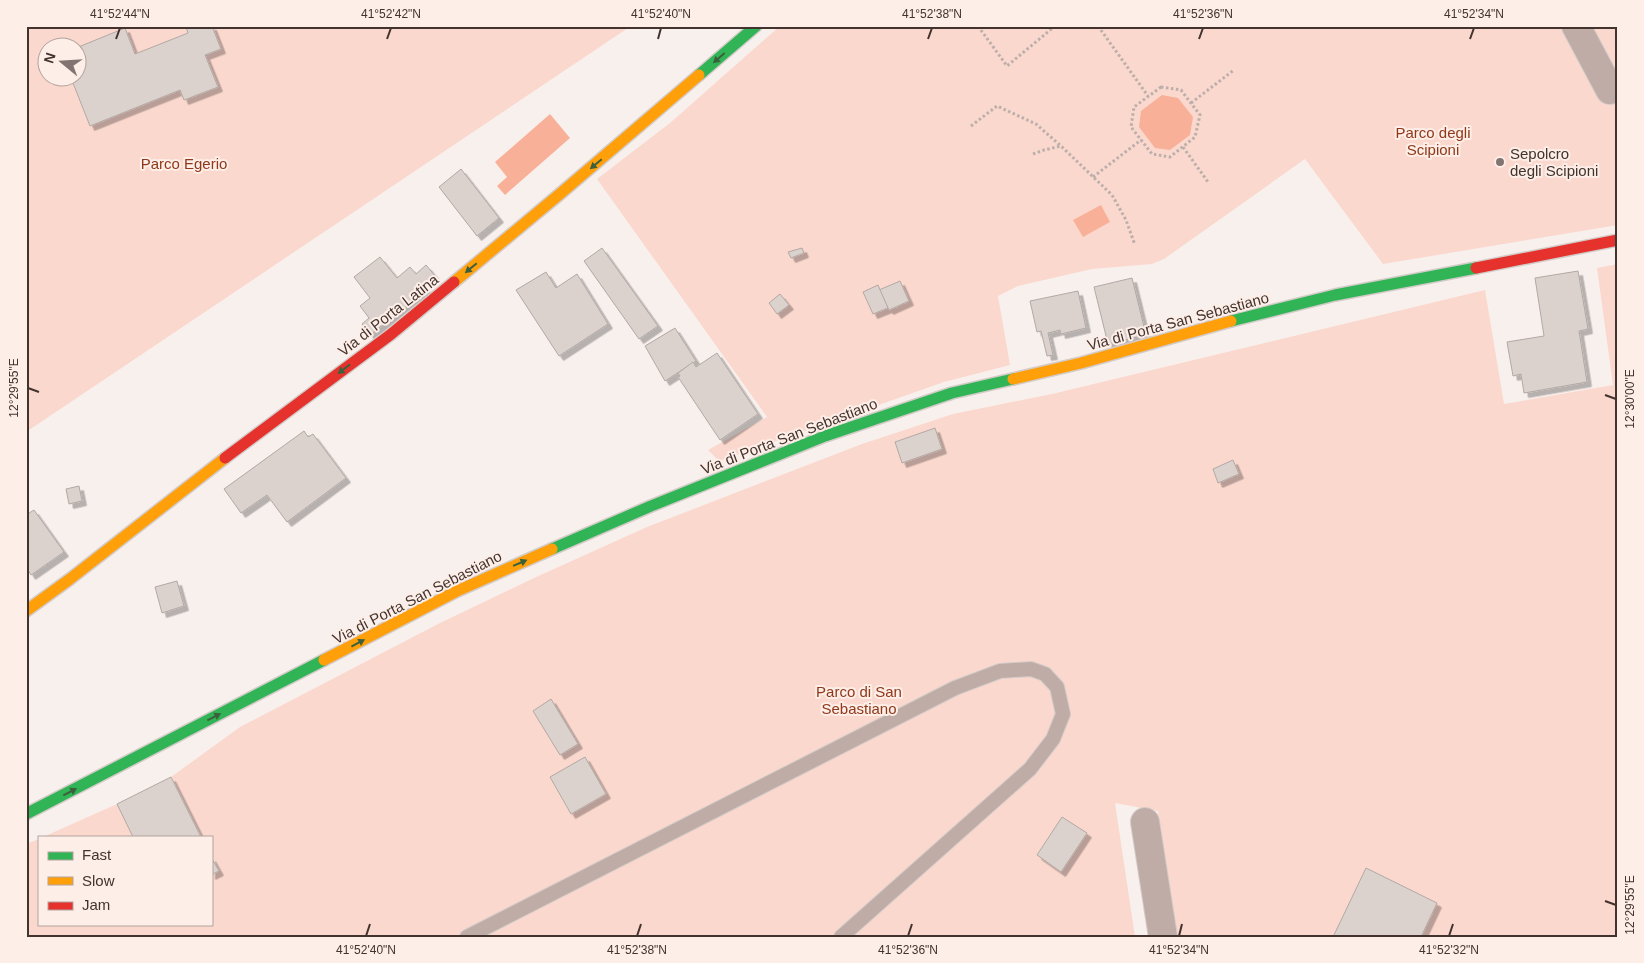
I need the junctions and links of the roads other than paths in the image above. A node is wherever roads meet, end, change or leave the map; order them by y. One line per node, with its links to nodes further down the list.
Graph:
1 (756, 26): 5 (street, Via di Porta Latina, one-way to 5)
2 (1576, 26): 3 (street)
3 (1610, 90)
4 (1618, 240): 6 (street, Via di Porta San Sebastiano, one-way to 4)
5 (26, 611)
6 (26, 814)
7 (1145, 822): 10 (street)
8 (467, 937): 9 (lane)
9 (842, 937)
10 (1163, 937)

